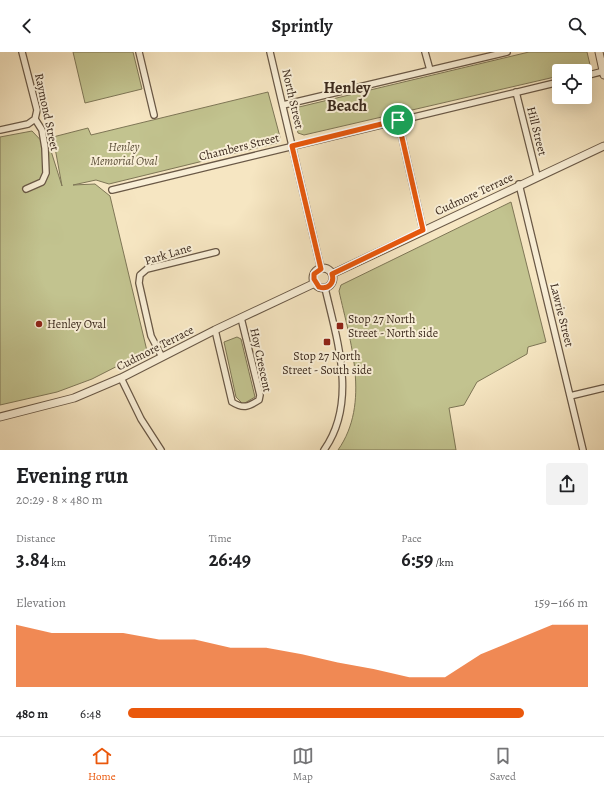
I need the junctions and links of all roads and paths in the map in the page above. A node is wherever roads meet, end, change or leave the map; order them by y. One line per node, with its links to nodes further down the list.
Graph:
1 (22, 52): 14 (street, Raymond Street)
2 (139, 52): 13 (street)
3 (270, 52): 12 (street, North Street)
4 (425, 52): 7 (street)
5 (507, 52): 7 (street)
6 (599, 52): 8 (street)
7 (430, 70): 12 (street)
8 (604, 73): 9 (street)
9 (592, 75)
10 (552, 84): 11 (street, Chambers Street)
11 (516, 92): 15 (street, Chambers Street); 19 (street, Hill Street)
12 (283, 105): 17 (street, North Street)
13 (154, 115)
14 (35, 119): 16 (street); 21 (street, Raymond Street)
15 (398, 120): 17 (street, Chambers Street); 23 (street)
16 (0, 130)
17 (292, 146): 22 (street, Chambers Street); 25 (street, North Street)
18 (604, 146): 19 (street, Cudmore Terrace)
19 (537, 176): 20 (street, Cudmore Terrace)
20 (519, 184): 23 (street, Cudmore Terrace); 34 (street, Lawrie Street)
21 (26, 189)
22 (112, 190)
23 (423, 230): 26 (street, Cudmore Terrace)
24 (216, 252): 31 (street, Park Lane)
25 (321, 269): 26 (street); 27 (street)
26 (332, 274): 28 (street)
27 (315, 283): 28 (street); 29 (street, Cudmore Terrace)
28 (325, 288): 37 (street)
29 (241, 318): 30 (street, Cudmore Terrace); 30 (street, Hoy Crescent)
30 (215, 330): 31 (street, Cudmore Terrace)
31 (162, 357): 32 (street, Cudmore Terrace)
32 (121, 378): 35 (street, Cudmore Terrace); 36 (street)
33 (604, 388): 34 (street)
34 (570, 396): 38 (street, Lawrie Street)
35 (0, 416)
36 (161, 450)
37 (324, 450)
38 (583, 450)

